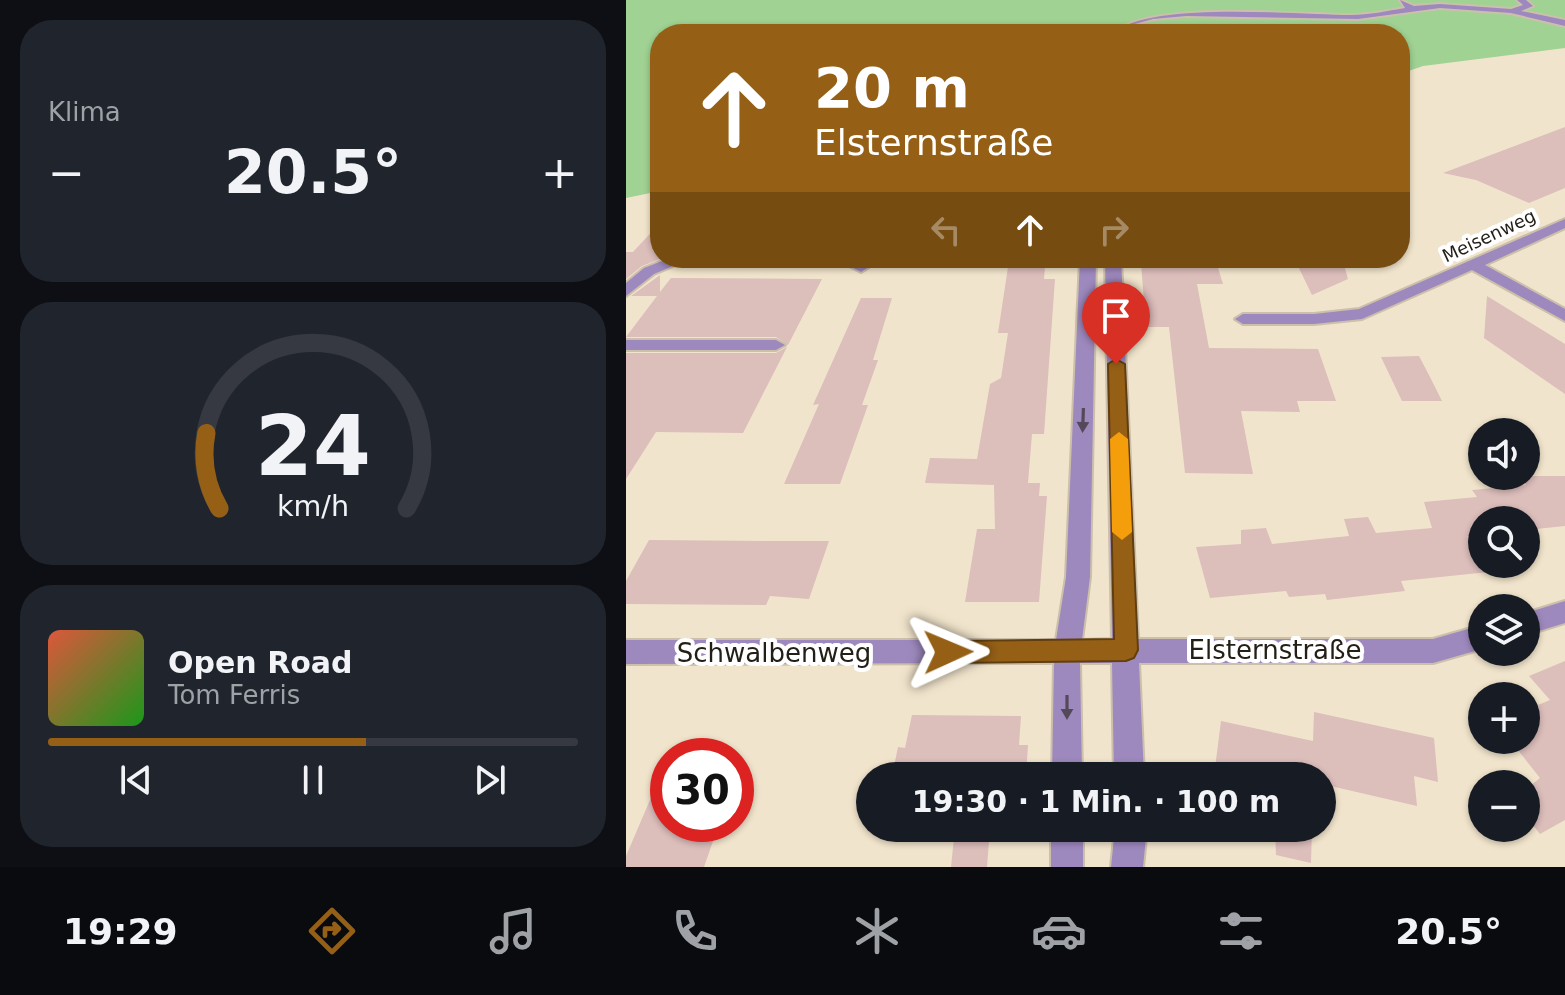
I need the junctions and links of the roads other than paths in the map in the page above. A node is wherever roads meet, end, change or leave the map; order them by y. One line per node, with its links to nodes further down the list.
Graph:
1 (1400, 0): 3 (street)
2 (1521, 0): 4 (street)
3 (1412, 9): 4 (street); 6 (street)
4 (1511, 11): 5 (street)
5 (1565, 23)
6 (1124, 24)
7 (1565, 223): 8 (street, Meisenweg)
8 (1474, 265): 13 (street); 14 (street, Meisenweg)
9 (657, 268): 12 (street)
10 (1088, 268): 20 (street, one-way to 20)
11 (1113, 268): 21 (street)
12 (626, 291)
13 (1565, 316)
14 (1243, 319)
15 (626, 345): 16 (street)
16 (776, 345)
17 (1565, 612): 18 (street)
18 (1540, 620)
19 (1468, 641): 21 (street, Elsternstraße)
20 (1067, 650): 21 (street, Elsternstraße); 22 (street, Schwalbenweg); 23 (street, one-way to 23)
21 (1126, 650): 24 (street)
22 (626, 652)
23 (1067, 762)
24 (1129, 762)
25 (1067, 842): 27 (street)
26 (1130, 842): 28 (street)
27 (1067, 867)
28 (1127, 867)

